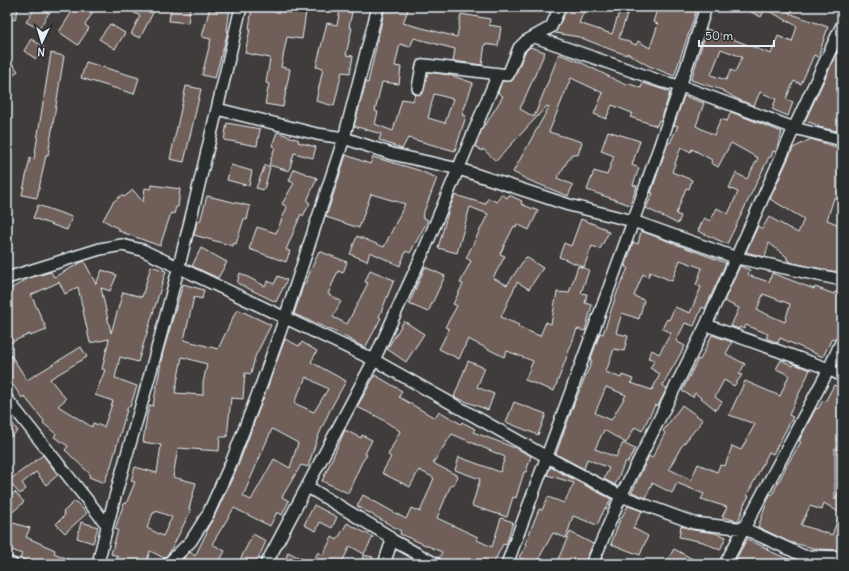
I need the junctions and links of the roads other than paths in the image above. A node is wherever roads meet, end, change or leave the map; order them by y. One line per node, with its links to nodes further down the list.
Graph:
1 (242, 7): 10 (street)
2 (378, 7): 12 (street)
3 (560, 7): 6 (street)
4 (706, 7): 8 (street)
5 (842, 25): 11 (street)
6 (535, 37): 7 (street); 8 (street)
7 (498, 74): 9 (street); 14 (street)
8 (681, 86): 11 (street); 15 (street)
9 (418, 88)
10 (218, 108): 12 (street); 17 (street)
11 (794, 128): 13 (street); 16 (street)
12 (344, 138): 14 (street); 20 (street)
13 (842, 140)
14 (459, 169): 15 (street); 23 (street)
15 (633, 221): 16 (street); 27 (street)
16 (737, 258): 19 (street); 21 (street)
17 (178, 266): 18 (street); 20 (street); 30 (street)
18 (7, 278)
19 (842, 280)
20 (285, 318): 23 (street); 37 (street)
21 (706, 325): 24 (street); 29 (street)
22 (842, 340): 24 (street)
23 (374, 360): 27 (street); 28 (street)
24 (829, 369): 25 (street); 31 (street)
25 (842, 376)
26 (7, 399): 30 (street)
27 (547, 457): 29 (street); 41 (street)
28 (308, 486): 32 (street); 38 (street)
29 (621, 496): 31 (street); 42 (street)
30 (107, 525): 36 (street)
31 (745, 529): 33 (street); 43 (street)
32 (392, 540): 39 (street); 40 (street)
33 (842, 557)
34 (7, 562): 35 (street)
35 (12, 564)
36 (98, 564)
37 (168, 564)
38 (266, 564)
39 (384, 564)
40 (436, 564)
41 (507, 564)
42 (592, 564)
43 (725, 564)

